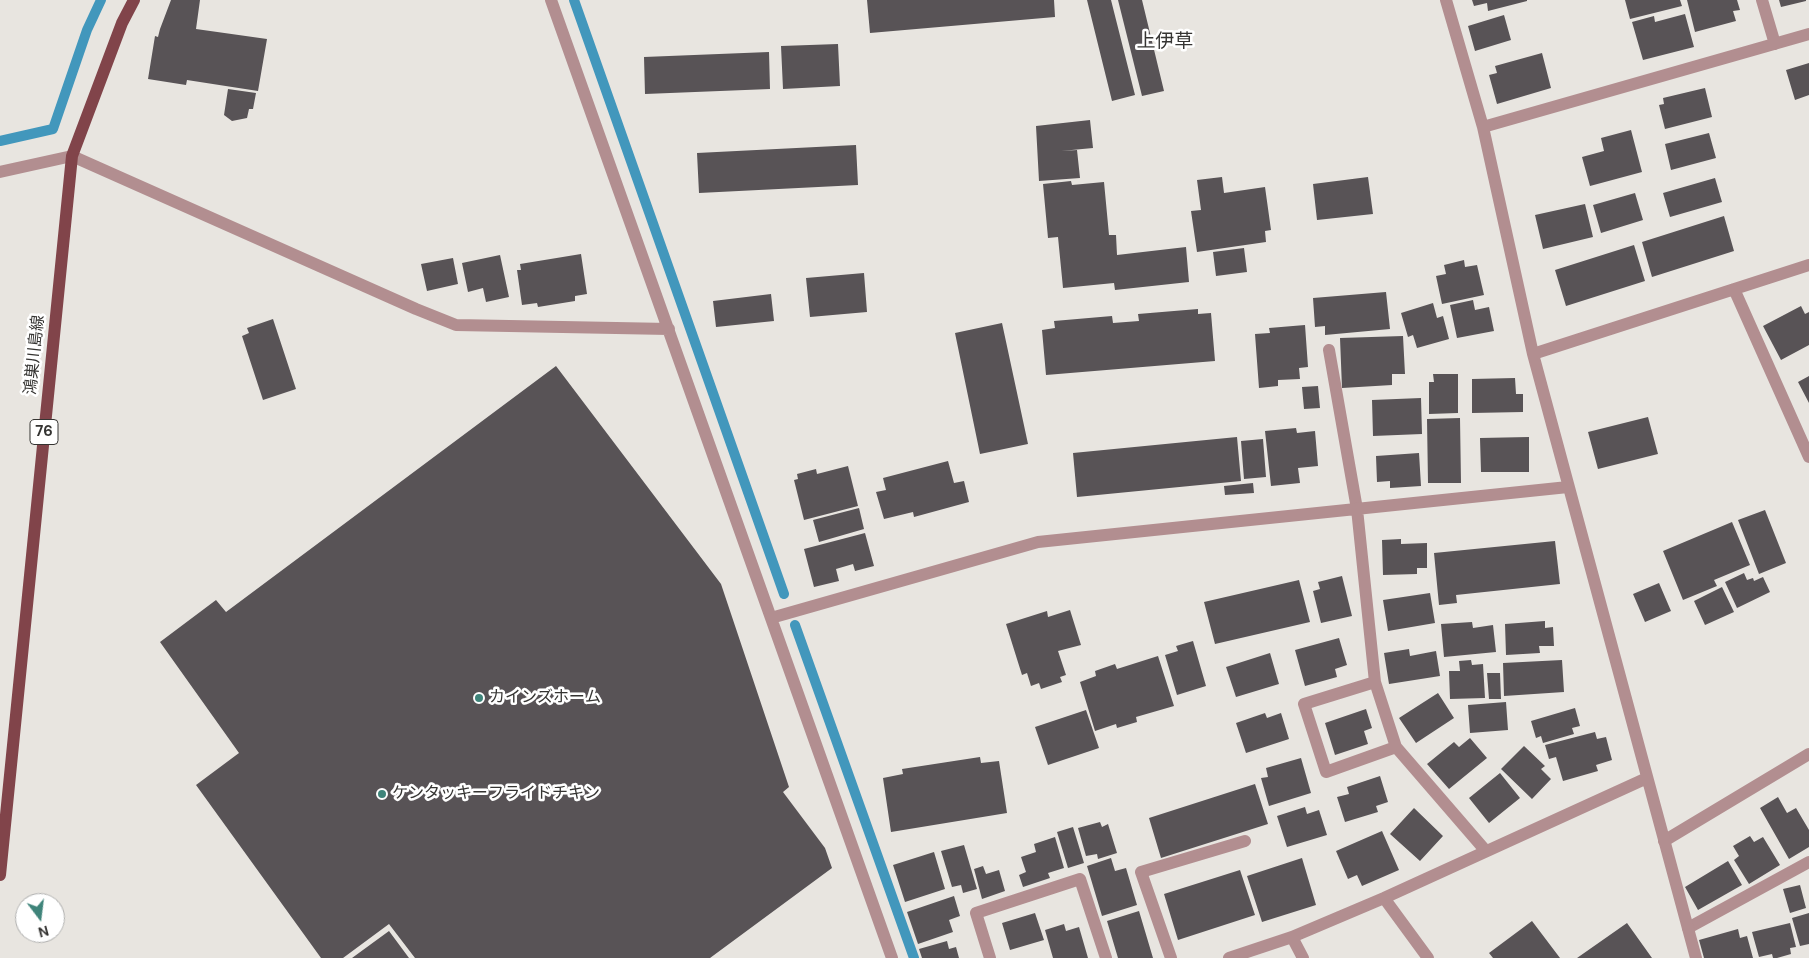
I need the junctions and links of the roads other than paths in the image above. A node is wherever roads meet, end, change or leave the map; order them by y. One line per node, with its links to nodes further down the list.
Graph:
1 (134, 0): 8 (main road, 鴻巣川島線 / 76)
2 (551, 0): 12 (street)
3 (1446, 0): 7 (street)
4 (1762, 0): 6 (street)
5 (1809, 34): 6 (street)
6 (1774, 44): 7 (street)
7 (1483, 127): 14 (street)
8 (72, 156): 9 (street); 12 (street); 27 (main road, 鴻巣川島線 / 76)
9 (0, 172)
10 (1809, 265): 11 (street)
11 (1734, 289): 14 (street); 15 (street)
12 (669, 329): 18 (street)
13 (1329, 350): 17 (street)
14 (1533, 354): 16 (street)
15 (1809, 457)
16 (1568, 487): 17 (street); 22 (street)
17 (1357, 509): 18 (street); 19 (street)
18 (771, 618): 31 (street)
19 (1375, 682): 20 (street); 20 (street)
20 (1396, 748): 25 (street)
21 (1809, 754): 24 (street)
22 (1647, 778): 24 (street); 25 (street)
23 (1245, 841): 34 (street)
24 (1664, 841): 29 (street)
25 (1485, 850): 28 (street)
26 (1809, 862): 29 (street)
27 (0, 875)
28 (1384, 898): 30 (street); 37 (street)
29 (1688, 928): 38 (street)
30 (1292, 937): 35 (street); 36 (street)
31 (892, 958)
32 (990, 958): 33 (street)
33 (1106, 958)
34 (1171, 958)
35 (1229, 958)
36 (1303, 958)
37 (1428, 958)
38 (1696, 958)

